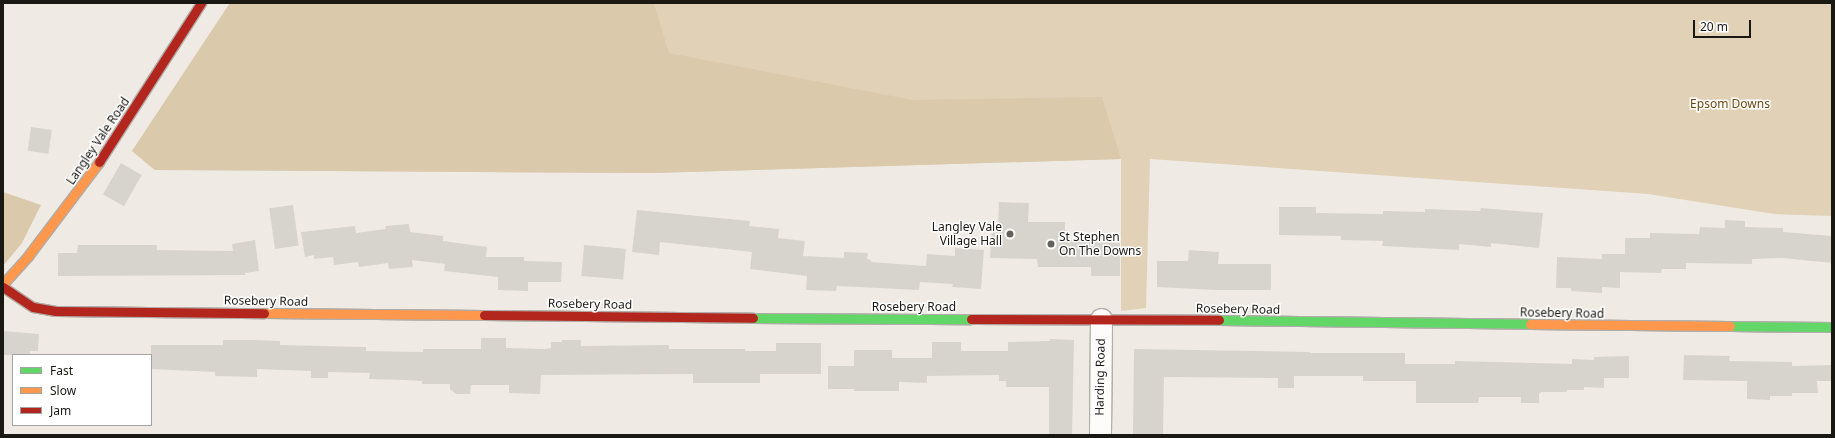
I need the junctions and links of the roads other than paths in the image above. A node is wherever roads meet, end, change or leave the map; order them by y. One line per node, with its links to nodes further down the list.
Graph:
1 (201, 3): 2 (street, Langley Vale Road)
2 (3, 284)
3 (3, 288): 4 (street, Rosebery Road)
4 (1101, 319): 5 (street, Rosebery Road); 6 (street, Harding Road)
5 (1832, 327)
6 (1100, 435)

